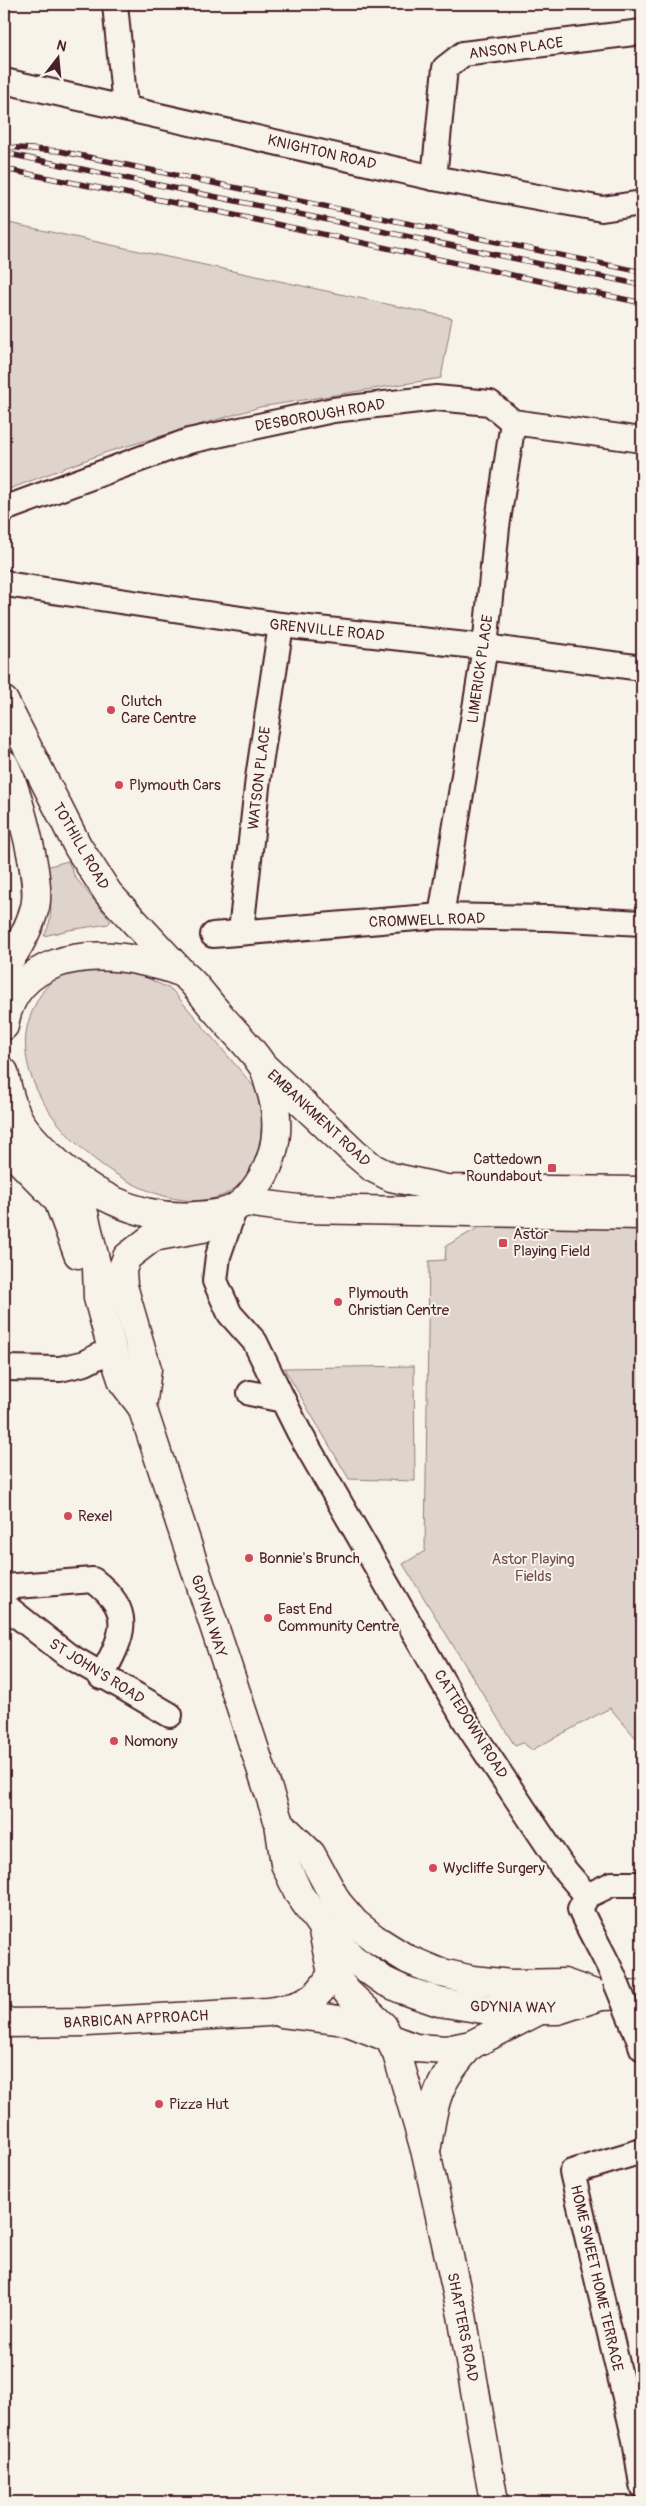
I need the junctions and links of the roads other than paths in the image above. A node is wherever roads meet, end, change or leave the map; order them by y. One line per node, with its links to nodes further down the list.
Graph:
1 (115, 4): 4 (street)
2 (642, 32): 5 (street, ANSON PLACE)
3 (4, 81): 4 (street, KNIGHTON ROAD)
4 (126, 107): 5 (street, KNIGHTON ROAD)
5 (434, 178): 6 (street, KNIGHTON ROAD)
6 (642, 203)
7 (514, 422): 8 (street); 9 (street, DESBOROUGH ROAD); 12 (street, LIMERICK PLACE)
8 (642, 440)
9 (4, 509)
10 (7, 586): 11 (street, GRENVILLE ROAD)
11 (281, 625): 12 (street, GRENVILLE ROAD); 18 (street, WATSON PLACE)
12 (485, 647): 13 (street, GRENVILLE ROAD); 16 (street, LIMERICK PLACE)
13 (642, 668)
14 (4, 701): 21 (main road, TOTHILL ROAD)
15 (4, 764): 20 (main road)
16 (441, 916): 17 (street, CROMWELL ROAD); 18 (street, CROMWELL ROAD)
17 (642, 923)
18 (241, 931): 19 (street, CROMWELL ROAD)
19 (213, 935)
20 (4, 968)
21 (183, 974): 22 (main road); 24 (main road)
22 (16, 981): 23 (main road)
23 (4, 1026)
24 (263, 1066): 29 (main road, EMBANKMENT ROAD); 30 (main road)
25 (4, 1072): 26 (main road)
26 (14, 1121): 28 (main road)
27 (4, 1145): 32 (main road)
28 (76, 1180): 30 (main road); 32 (main road, GDYNIA WAY)
29 (642, 1191)
30 (233, 1209): 31 (main road); 36 (street, CATTEDOWN ROAD); 37 (main road, GDYNIA WAY)
31 (642, 1215)
32 (98, 1298): 33 (main road, GDYNIA WAY)
33 (112, 1350): 34 (street); 37 (main road, GDYNIA WAY)
34 (4, 1368)
35 (250, 1393): 36 (street)
36 (284, 1400): 44 (street, CATTEDOWN ROAD)
37 (142, 1407): 42 (main road, GDYNIA WAY)
38 (4, 1587): 40 (street)
39 (4, 1605): 40 (street, ST JOHN'S ROAD)
40 (101, 1677): 41 (street, ST JOHN'S ROAD)
41 (170, 1715)
42 (279, 1823): 45 (main road, GDYNIA WAY); 48 (main road, GDYNIA WAY)
43 (642, 1884): 44 (street)
44 (587, 1896): 54 (street, bridge)
45 (322, 1927): 46 (main road); 49 (main road, GDYNIA WAY)
46 (332, 1973): 50 (main road, BARBICAN APPROACH); 52 (main road, SHAPTERS ROAD)
47 (642, 1995): 48 (main road, GDYNIA WAY)
48 (601, 1996): 49 (main road, GDYNIA WAY)
49 (540, 2010): 53 (main road, BARBICAN APPROACH)
50 (268, 2012): 51 (main road, BARBICAN APPROACH); 52 (main road, BARBICAN APPROACH)
51 (4, 2023)
52 (390, 2040): 53 (main road, BARBICAN APPROACH); 56 (main road, SHAPTERS ROAD)
53 (471, 2044): 56 (main road, SHAPTERS ROAD)
54 (642, 2048)
55 (642, 2152): 57 (street, HOME SWEET HOME TERRACE)
56 (426, 2153): 59 (main road, SHAPTERS ROAD)
57 (638, 2439): 58 (street, HOME SWEET HOME TERRACE)
58 (642, 2486)
59 (494, 2502)

